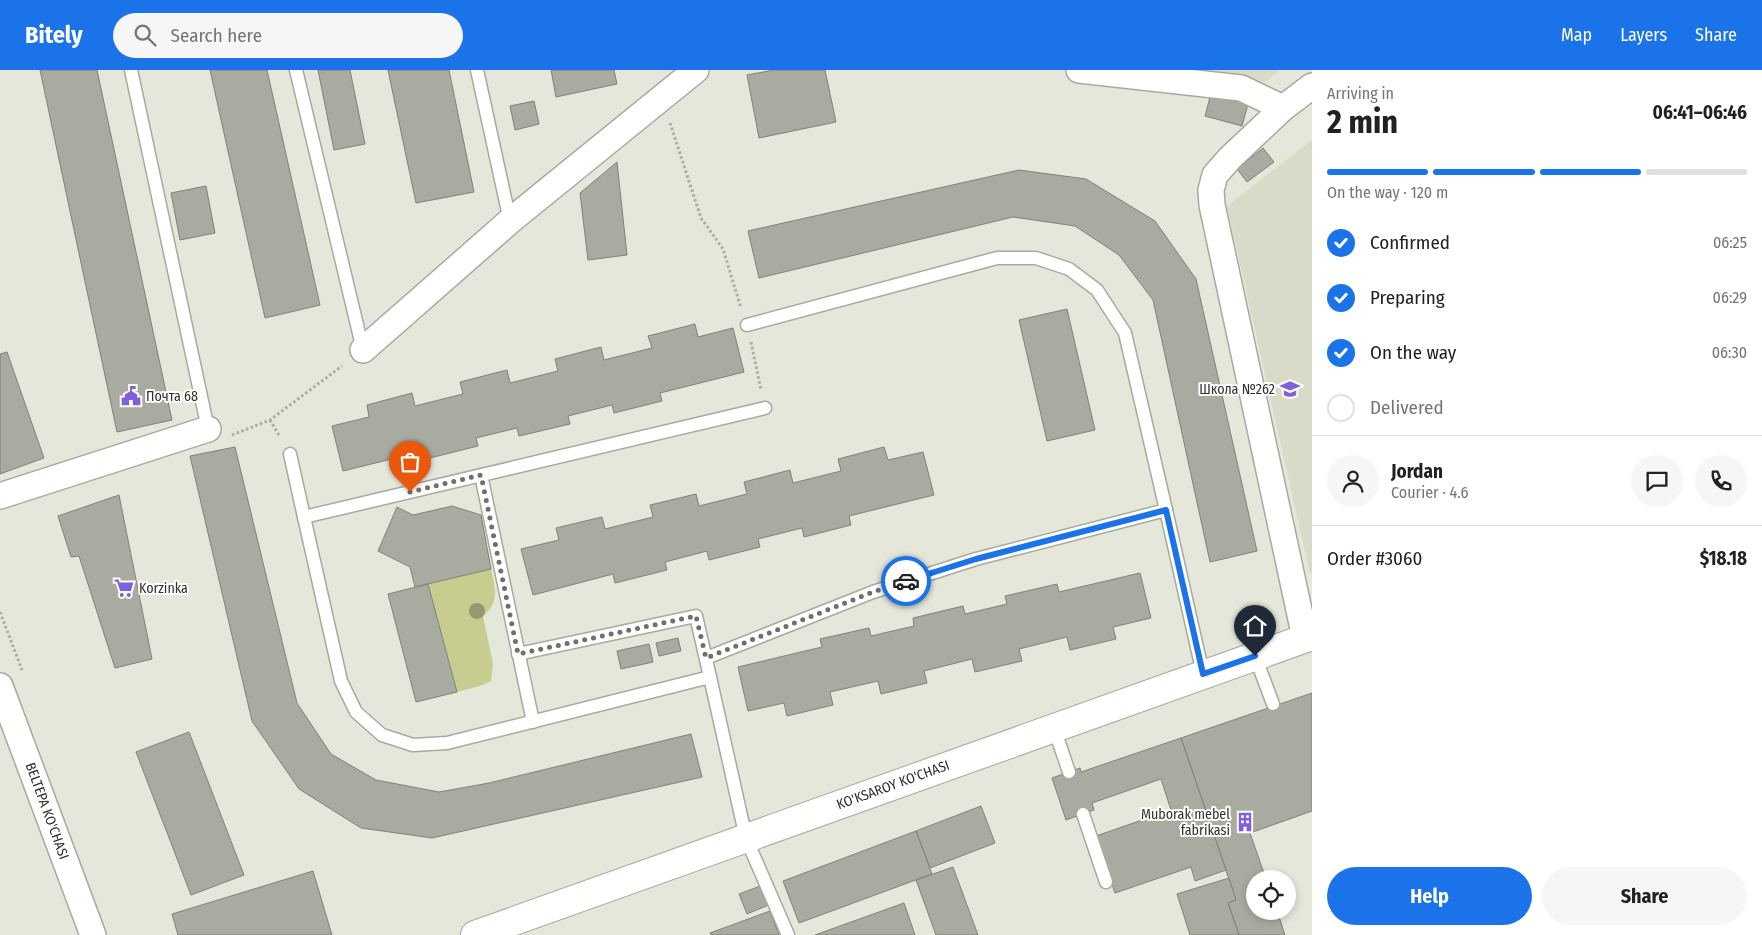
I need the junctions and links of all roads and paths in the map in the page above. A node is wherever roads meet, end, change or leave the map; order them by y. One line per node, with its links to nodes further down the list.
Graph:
1 (131, 70): 14 (lane)
2 (296, 70): 11 (lane)
3 (477, 70): 9 (lane)
4 (696, 70): 7 (street)
5 (1079, 70): 8 (street)
6 (1312, 86): 8 (street)
7 (662, 97): 9 (street); 10 (path)
8 (1283, 108): 20 (street)
9 (510, 221): 11 (street)
10 (747, 325): 12 (path); 18 (lane)
11 (363, 350): 13 (path)
12 (765, 408): 16 (lane)
13 (270, 420)
14 (208, 429): 17 (street)
15 (290, 454): 19 (lane)
16 (481, 475): 19 (lane); 21 (lane)
17 (0, 496)
18 (1166, 510): 23 (lane); 24 (lane)
19 (304, 516): 28 (lane)
20 (1309, 637): 22 (street, KO'KSAROY KO'CHASI)
21 (518, 654): 23 (lane); 28 (lane)
22 (1255, 656): 24 (street, KO'KSAROY KO'CHASI); 27 (lane)
23 (706, 658): 25 (lane)
24 (1203, 674): 29 (street, KO'KSAROY KO'CHASI)
25 (710, 677): 28 (lane); 32 (lane)
26 (0, 686): 34 (street, BELTEPA KO'CHASI)
27 (1273, 704)
28 (533, 722)
29 (1054, 728): 30 (lane); 32 (street, KO'KSAROY KO'CHASI)
30 (1069, 772)
31 (1083, 814): 33 (lane)
32 (746, 838): 35 (street, KO'KSAROY KO'CHASI); 36 (lane)
33 (1106, 882)
34 (93, 935)
35 (475, 935)
36 (788, 935)

